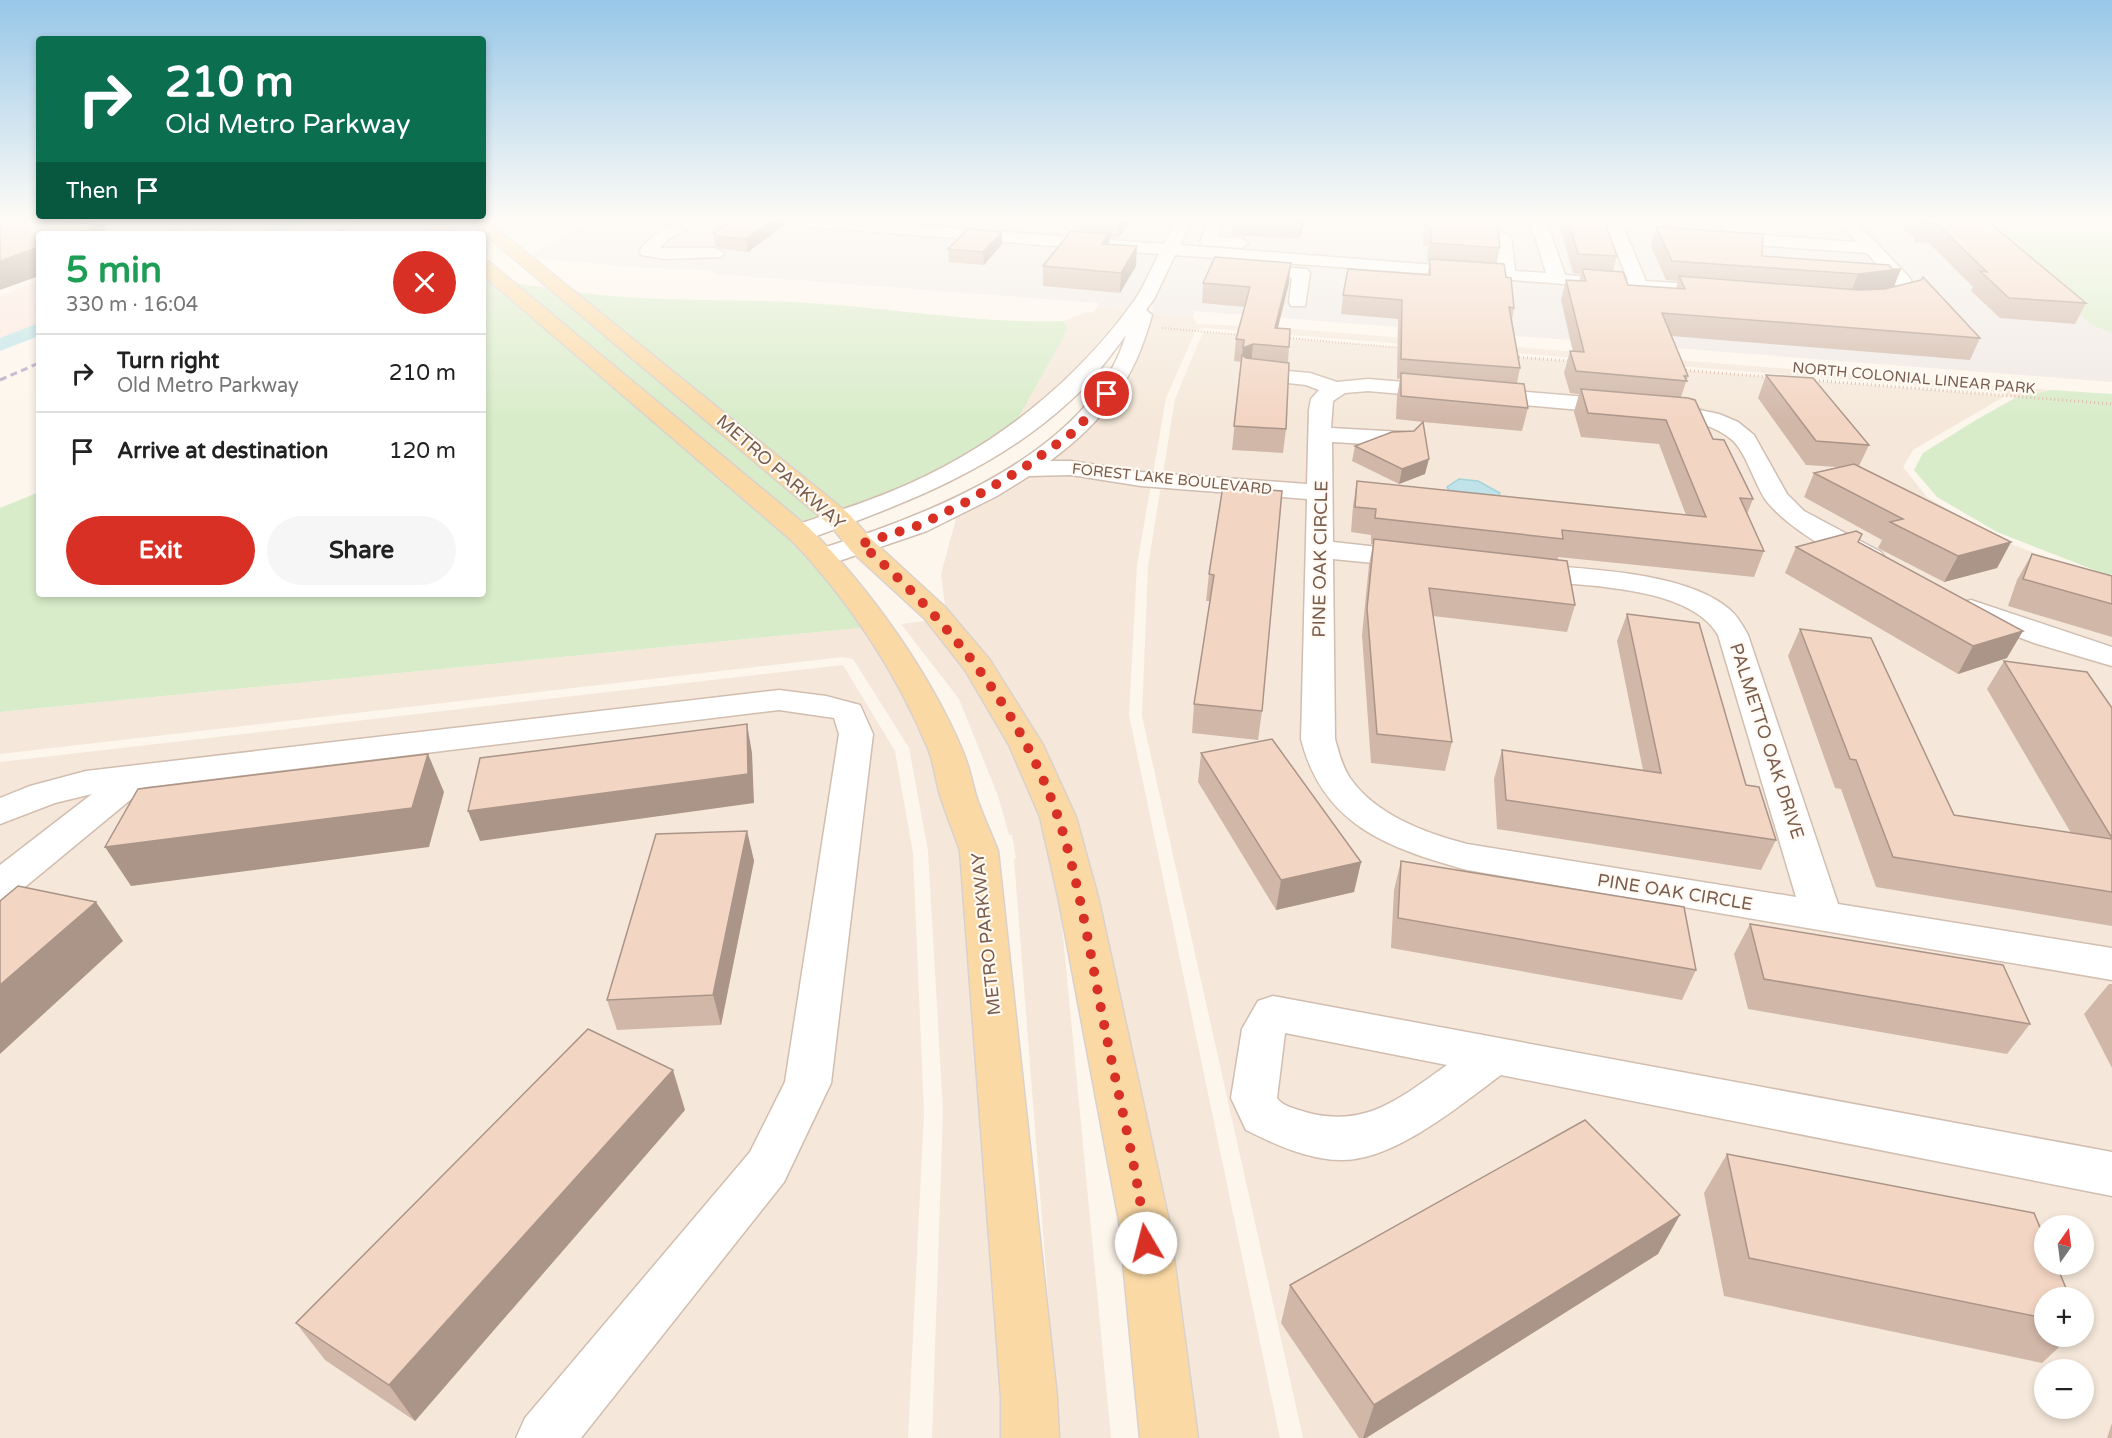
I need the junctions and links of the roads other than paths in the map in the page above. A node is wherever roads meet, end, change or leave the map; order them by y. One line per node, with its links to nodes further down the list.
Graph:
1 (507, 287): 22 (main road, METRO PARKWAY)
2 (557, 287): 21 (main road, METRO PARKWAY)
3 (1151, 287): 8 (street)
4 (1300, 287): 9 (street)
5 (1665, 287): 6 (street)
6 (1687, 287)
7 (1904, 287): 10 (street)
8 (1145, 298): 11 (street); 13 (street)
9 (1298, 302)
10 (1859, 302)
11 (1101, 354): 13 (street); 21 (street)
12 (1251, 374): 14 (street)
13 (1117, 381): 15 (street)
14 (1336, 389): 16 (street, PINE OAK CIRCLE); 27 (street)
15 (1075, 431): 18 (street, FOREST LAKE BOULEVARD); 19 (street)
16 (1320, 434): 17 (street); 20 (street, PINE OAK CIRCLE)
17 (1403, 439)
18 (1114, 468): 19 (street, FOREST LAKE BOULEVARD); 20 (street, FOREST LAKE BOULEVARD)
19 (1022, 469): 21 (street)
20 (1321, 485): 23 (street, PINE OAK CIRCLE)
21 (851, 532): 22 (street); 24 (street); 39 (main road, METRO PARKWAY)
22 (799, 533): 24 (main road, METRO PARKWAY)
23 (1320, 549): 25 (street); 33 (street, PINE OAK CIRCLE)
24 (823, 557): 38 (main road, METRO PARKWAY)
25 (1439, 562)
26 (1498, 569): 33 (street, PALMETTO OAK DRIVE)
27 (1892, 569)
28 (1953, 601): 29 (street)
29 (2112, 657)
30 (135, 777): 31 (street); 32 (street); 37 (street)
31 (0, 812)
32 (0, 886)
33 (1822, 916): 34 (street, PINE OAK CIRCLE)
34 (2112, 964)
35 (1495, 1055): 35 (street); 36 (street)
36 (2112, 1174)
37 (545, 1438)
38 (1030, 1438)
39 (1169, 1438)

